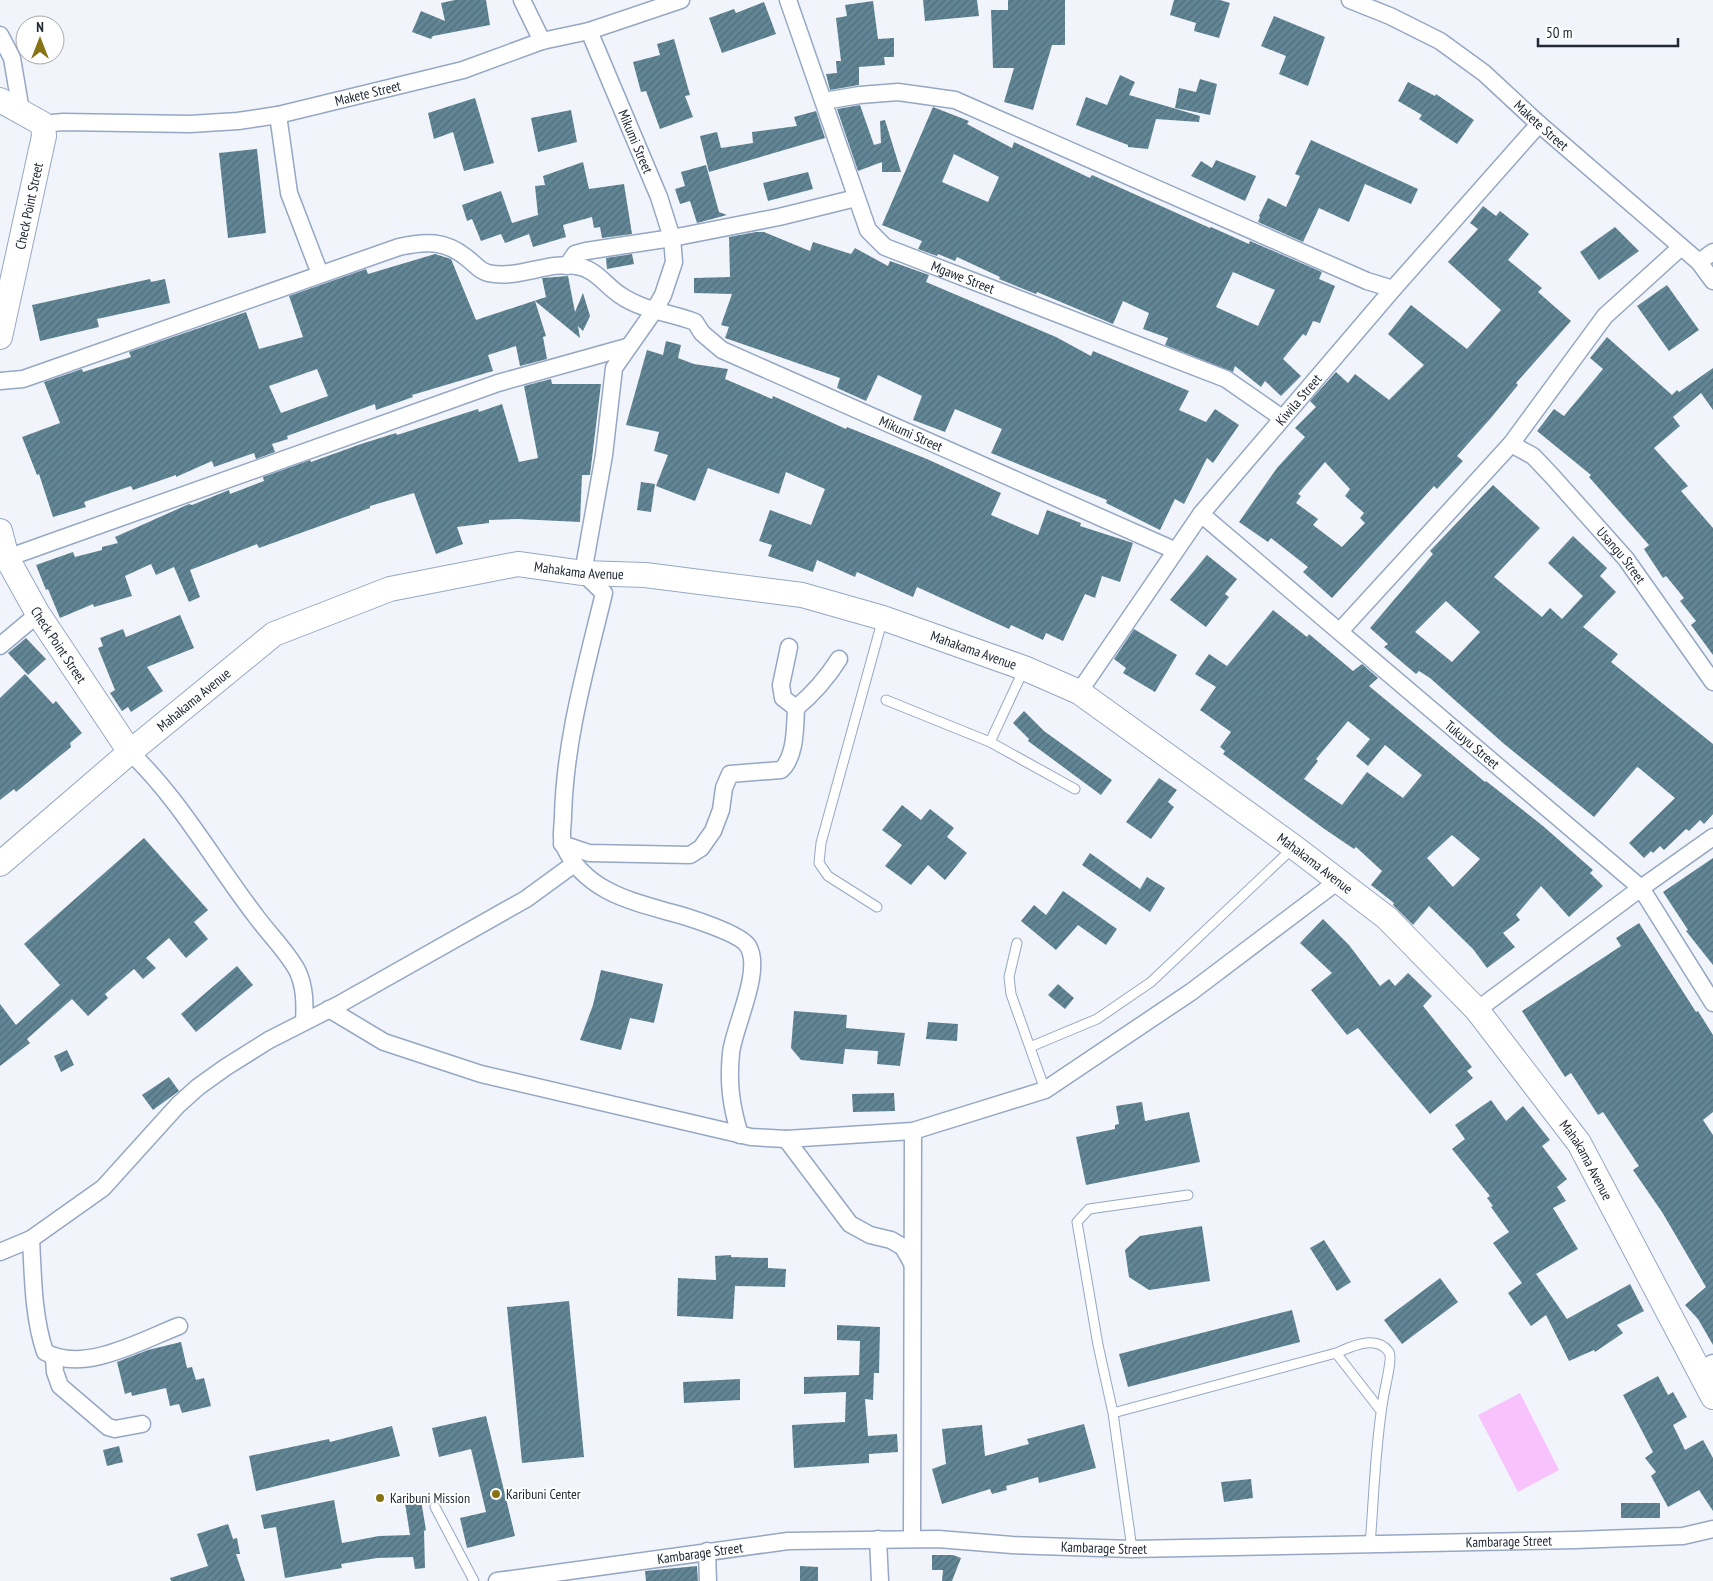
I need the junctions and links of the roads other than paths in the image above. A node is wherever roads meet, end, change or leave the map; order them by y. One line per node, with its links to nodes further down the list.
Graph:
1 (522, 0): 7 (street)
2 (681, 0): 5 (street, Makete Street)
3 (788, 0): 9 (street, Mgawe Street)
4 (1350, 0): 13 (street, Makete Street)
5 (589, 31): 7 (street, Makete Street); 15 (street, Mikumi Street)
6 (0, 35): 10 (street)
7 (542, 40): 11 (street, Makete Street)
8 (0, 100): 10 (street)
9 (824, 102): 14 (street, Mgawe Street); 22 (street)
10 (21, 111): 12 (street)
11 (278, 116): 12 (street, Makete Street); 20 (street)
12 (43, 124): 24 (street, Check Point Street)
13 (1539, 124): 16 (street, Makete Street); 22 (street, Kiwila Street)
14 (856, 198): 15 (street); 27 (street, Mgawe Street)
15 (672, 238): 19 (street); 23 (street, Mikumi Street)
16 (1680, 248): 18 (street, Makete Street); 28 (street)
17 (1713, 252): 18 (street)
18 (1698, 262): 21 (street, Makete Street)
19 (567, 266): 20 (street); 23 (street)
20 (320, 274): 26 (street)
21 (1713, 281)
22 (1393, 289): 27 (street, Kiwila Street)
23 (654, 311): 25 (street, Mikumi Street); 31 (street, Mikumi Street)
24 (2, 323)
25 (627, 347): 32 (street); 33 (street, Mikumi Street)
26 (0, 381)
27 (1282, 418): 29 (street, Kiwila Street)
28 (1512, 444): 36 (street); 41 (street, Usangu Street)
29 (1200, 514): 31 (street, Kiwila Street); 36 (street, Tukuyu Street)
30 (0, 531): 32 (street, Check Point Street)
31 (1174, 550): 42 (street, Kiwila Street)
32 (7, 558): 34 (street, Check Point Street)
33 (584, 573): 35 (street, Mahakama Avenue); 46 (street, Mahakama Avenue); 49 (street)
34 (38, 614): 37 (street); 46 (street, Check Point Street)
35 (883, 618): 40 (street, Mahakama Avenue); 55 (lane)
36 (1340, 631): 54 (street, Tukuyu Street)
37 (0, 646)
38 (789, 647): 44 (street)
39 (839, 659): 44 (street)
40 (1024, 668): 42 (street, Mahakama Avenue); 45 (lane)
41 (1713, 682)
42 (1079, 692): 50 (street, Mahakama Avenue)
43 (886, 700): 45 (lane)
44 (796, 708): 49 (street)
45 (990, 742): 47 (lane)
46 (130, 752): 51 (street, Mahakama Avenue); 60 (street)
47 (1075, 789)
48 (1713, 837): 54 (street)
49 (562, 844): 52 (street)
50 (1294, 847): 53 (street, Mahakama Avenue); 61 (lane)
51 (0, 864)
52 (574, 864): 58 (street); 64 (street)
53 (1338, 880): 59 (street, Mahakama Avenue); 62 (street)
54 (1641, 888): 57 (street, Tukuyu Street); 59 (street)
55 (878, 907)
56 (1017, 943): 61 (lane)
57 (1713, 1003)
58 (329, 1009): 60 (street); 64 (street)
59 (1478, 1010): 73 (street, Mahakama Avenue)
60 (304, 1022): 67 (street)
61 (1030, 1046): 62 (lane)
62 (1045, 1090): 63 (street)
63 (913, 1131): 65 (street); 69 (street)
64 (740, 1135): 65 (street)
65 (786, 1140): 69 (street)
66 (1188, 1195): 76 (lane)
67 (31, 1239): 68 (street); 72 (street)
68 (0, 1252)
69 (912, 1264): 80 (street)
70 (179, 1326): 72 (street)
71 (1336, 1353): 75 (lane); 75 (lane); 76 (lane)
72 (54, 1358): 77 (street)
73 (1706, 1366): 74 (street, Mahakama Avenue)
74 (1713, 1397)
75 (1381, 1411): 82 (lane)
76 (1113, 1413): 83 (lane)
77 (142, 1424)
78 (435, 1507): 85 (lane)
79 (1713, 1529): 82 (street, Kambarage Street)
80 (912, 1538): 81 (street, Kambarage Street); 83 (street, Kambarage Street)
81 (878, 1539): 84 (street, Kambarage Street); 88 (street)
82 (1370, 1544): 83 (street, Kambarage Street)
83 (1132, 1548)
84 (706, 1551): 86 (street, Kambarage Street); 87 (street)
85 (474, 1581)
86 (497, 1581)
87 (708, 1581)
88 (880, 1581)

